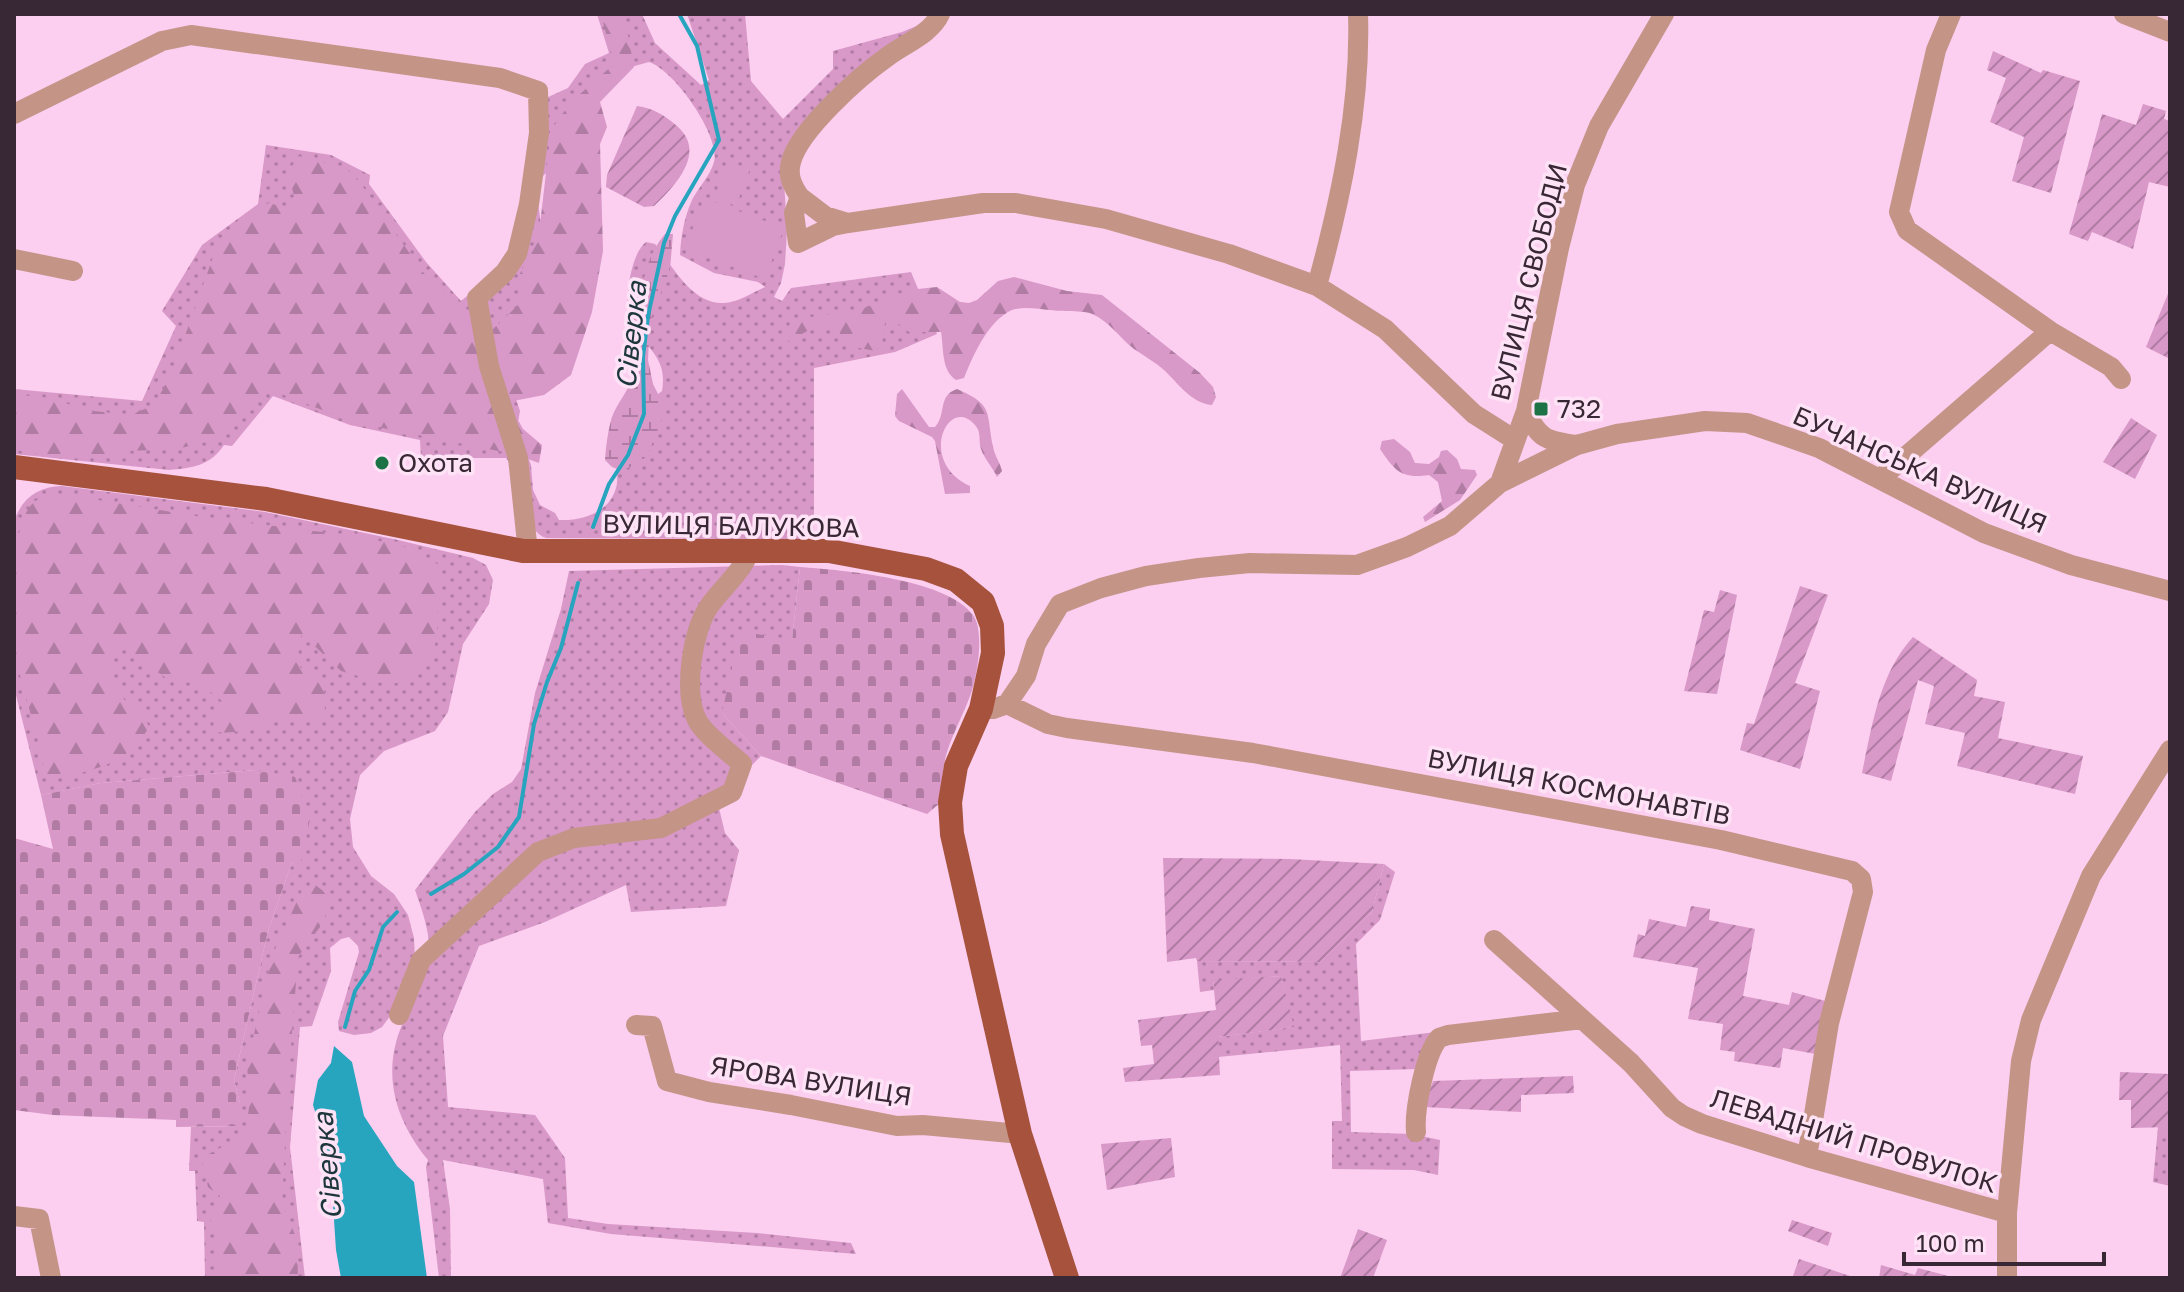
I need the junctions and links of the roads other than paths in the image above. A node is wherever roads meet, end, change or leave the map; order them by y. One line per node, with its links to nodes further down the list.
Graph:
1 (940, 14): 8 (street)
2 (1358, 14): 12 (street)
3 (1664, 14): 15 (street, ВУЛИЦЯ СВОБОДИ)
4 (1951, 14): 13 (street)
5 (2124, 14): 6 (street)
6 (2170, 32)
7 (14, 114): 22 (street)
8 (800, 197): 9 (street); 9 (street)
9 (848, 223): 12 (street)
10 (14, 259): 11 (street)
11 (73, 271)
12 (1317, 286): 16 (street)
13 (2050, 331): 14 (street); 19 (street)
14 (2121, 379)
15 (1526, 411): 16 (street, ВУЛИЦЯ СВОБОДИ); 17 (street)
16 (1515, 440): 20 (street, ВУЛИЦЯ СВОБОДИ)
17 (1577, 445): 19 (street, БУЧАНСЬКА ВУЛИЦЯ); 20 (street, БУЧАНСЬКА ВУЛИЦЯ)
18 (14, 467): 22 (main road, ВУЛИЦЯ БАЛУКОВА)
19 (1881, 478): 23 (street, БУЧАНСЬКА ВУЛИЦЯ)
20 (1500, 483): 24 (street, БУЧАНСЬКА ВУЛИЦЯ)
21 (750, 550): 22 (main road, ВУЛИЦЯ БАЛУКОВА); 25 (main road, ВУЛИЦЯ БАЛУКОВА); 28 (street)
22 (523, 551)
23 (2170, 591)
24 (1007, 704): 25 (street); 33 (street, ВУЛИЦЯ КОСМОНАВТІВ)
25 (981, 709): 32 (main road, ВУЛИЦЯ БАЛУКОВА)
26 (2170, 750): 34 (street)
27 (1494, 940): 29 (street, ЛЕВАДНИЙ ПРОВУЛОК)
28 (399, 1015)
29 (1582, 1019): 31 (street); 33 (street, ЛЕВАДНИЙ ПРОВУЛОК)
30 (636, 1025): 32 (street, ЯРОВА ВУЛИЦЯ)
31 (1416, 1132)
32 (1020, 1134): 37 (main road, ВУЛИЦЯ БАЛУКОВА)
33 (1807, 1157): 34 (street, ЛЕВАДНИЙ ПРОВУЛОК)
34 (2007, 1213): 38 (street)
35 (14, 1216): 36 (street)
36 (51, 1278)
37 (1067, 1278)
38 (2007, 1278)

